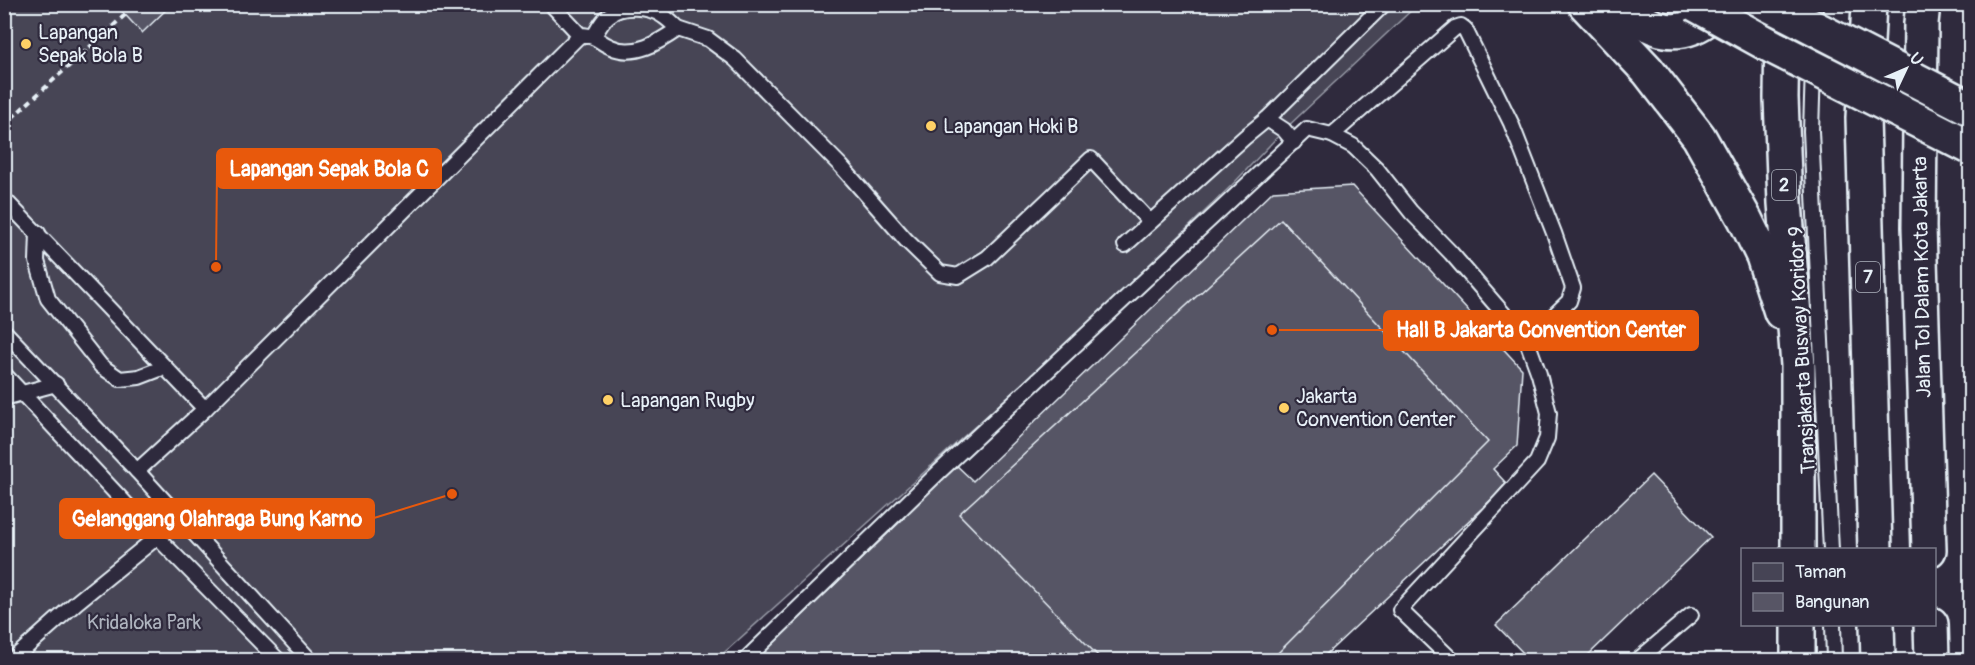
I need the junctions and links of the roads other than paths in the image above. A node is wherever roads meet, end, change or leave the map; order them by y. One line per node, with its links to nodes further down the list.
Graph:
1 (551, 4): 13 (lane)
2 (1384, 4): 15 (lane)
3 (1585, 4): 25 (main road)
4 (1616, 4): 6 (main road)
5 (1695, 4): 18 (main road, bridge)
6 (1719, 4)
7 (1768, 4): 14 (main road, bridge)
8 (1785, 4): 25 (main road, 2)
9 (1815, 4): 35 (lane, Transjakarta Busway Koridor 9)
10 (1869, 4): 36 (main road, 7)
11 (1923, 4): 37 (main road, Jalan Tol Dalam Kota Jakarta)
12 (678, 29): 13 (lane); 13 (lane); 20 (lane)
13 (587, 36): 31 (lane)
14 (1971, 108)
15 (1267, 120): 17 (lane); 20 (lane)
16 (1332, 135): 17 (lane); 24 (lane); 24 (lane)
17 (1294, 142): 46 (lane)
18 (1971, 147)
19 (4, 199): 21 (lane)
20 (1150, 222): 22 (lane)
21 (38, 233): 26 (lane); 26 (lane)
22 (1125, 245)
23 (4, 331): 28 (lane)
24 (1527, 341): 47 (lane)
25 (1798, 365): 34 (main road, 2)
26 (165, 367): 31 (lane)
27 (4, 374): 29 (lane)
28 (56, 384): 29 (lane); 32 (lane)
29 (22, 394): 30 (lane); 33 (lane)
30 (4, 398)
31 (205, 409): 32 (lane)
32 (137, 471): 45 (lane)
33 (157, 537): 43 (lane); 44 (lane)
34 (1798, 548)
35 (1831, 548)
36 (1875, 548)
37 (1929, 548)
38 (1691, 615): 48 (lane)
39 (1798, 626): 49 (main road)
40 (1833, 626): 50 (lane)
41 (1877, 626): 51 (main road)
42 (1931, 626): 52 (main road)
43 (12, 660)
44 (278, 660)
45 (310, 660)
46 (745, 660)
47 (1452, 660)
48 (1638, 660)
49 (1797, 660)
50 (1834, 660)
51 (1878, 660)
52 (1932, 660)

